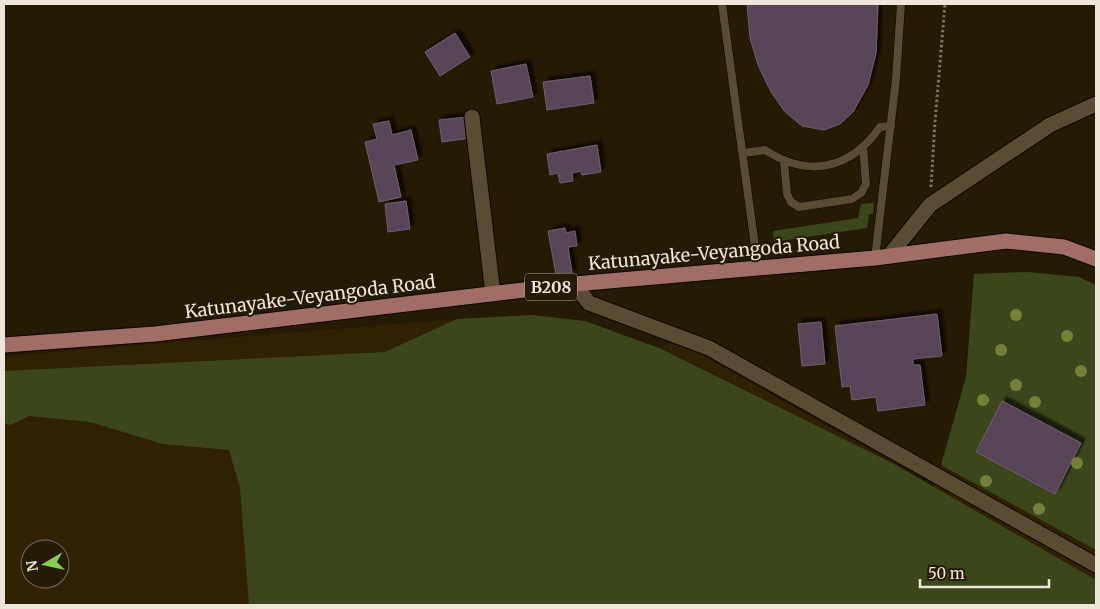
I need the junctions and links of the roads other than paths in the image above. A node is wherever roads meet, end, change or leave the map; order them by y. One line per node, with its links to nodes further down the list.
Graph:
1 (722, 4): 7 (lane)
2 (901, 4): 5 (lane)
3 (1096, 104): 9 (street)
4 (472, 117): 13 (street)
5 (890, 126): 6 (lane); 9 (lane)
6 (863, 147): 8 (lane); 8 (lane)
7 (742, 153): 8 (lane); 11 (lane)
8 (784, 161)
9 (882, 257): 10 (main road, Katunayake-Veyangoda Road / B208); 11 (main road, Katunayake-Veyangoda Road / B208)
10 (1096, 259)
11 (758, 268): 12 (main road, Katunayake-Veyangoda Road / B208)
12 (574, 284): 13 (main road, Katunayake-Veyangoda Road / B208); 15 (street)
13 (492, 294): 14 (main road, Katunayake-Veyangoda Road / B208)
14 (4, 345)
15 (1096, 566)

